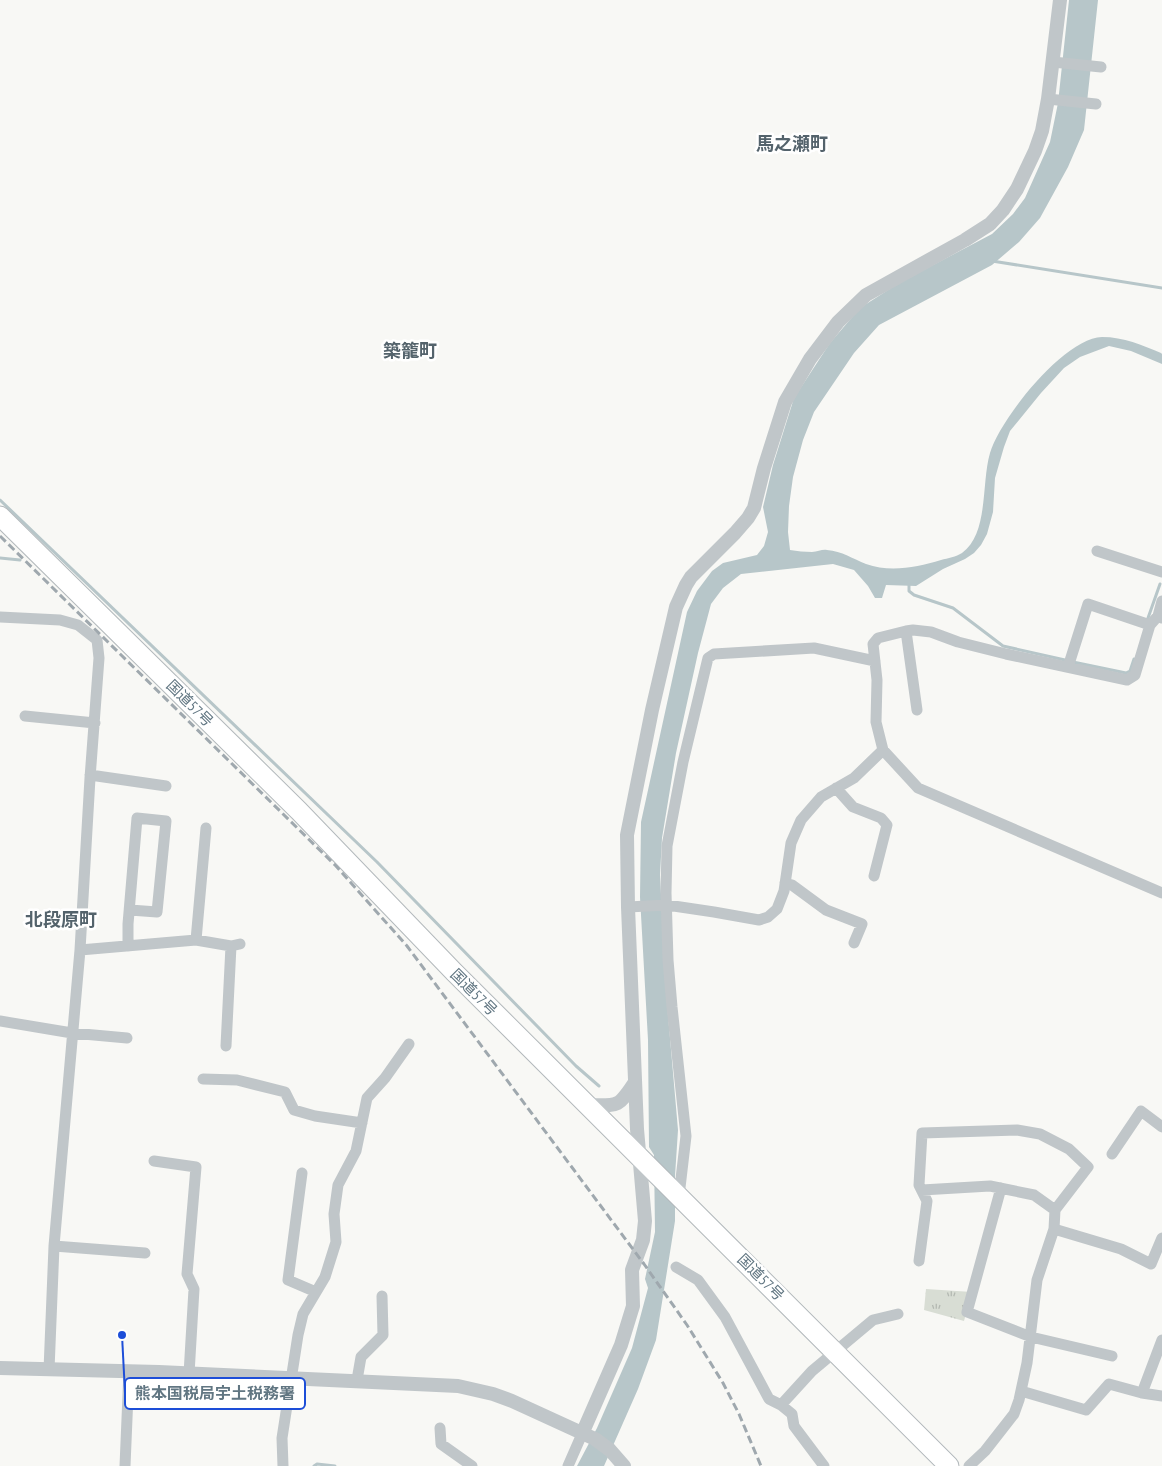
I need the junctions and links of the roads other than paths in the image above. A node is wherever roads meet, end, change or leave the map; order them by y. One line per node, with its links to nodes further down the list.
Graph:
1 (1060, 0): 2 (street)
2 (1053, 62): 3 (street); 4 (street)
3 (1101, 67)
4 (1048, 99): 5 (street); 27 (street)
5 (1096, 104)
6 (0, 516): 40 (highway, 国道57号)
7 (1098, 551): 8 (street)
8 (1162, 572)
9 (1162, 601): 11 (street)
10 (0, 617): 17 (street)
11 (1157, 619): 14 (street); 14 (street)
12 (906, 631): 13 (street); 14 (street); 15 (street)
13 (875, 661): 18 (street); 26 (street)
14 (1068, 667)
15 (917, 710)
16 (25, 716): 17 (street)
17 (95, 723): 19 (street)
18 (883, 750): 21 (street); 25 (street)
19 (90, 775): 20 (street); 32 (street)
20 (166, 786)
21 (836, 788): 23 (street); 24 (street)
22 (206, 828): 29 (street)
23 (874, 876)
24 (785, 883): 26 (street); 30 (street)
25 (1162, 892)
26 (665, 905): 27 (street); 49 (street)
27 (632, 907): 39 (street)
28 (130, 910): 28 (street); 31 (street)
29 (196, 940): 31 (street); 37 (street)
30 (854, 943)
31 (128, 946): 32 (street)
32 (80, 950): 34 (street)
33 (0, 1021): 34 (street)
34 (72, 1033): 35 (street); 53 (street)
35 (127, 1038)
36 (409, 1044): 41 (street)
37 (226, 1046)
38 (203, 1079): 41 (street)
39 (635, 1082): 40 (street); 45 (street)
40 (587, 1105): 45 (highway, 国道57号)
41 (362, 1123): 57 (street)
42 (1162, 1126): 43 (street)
43 (1112, 1154)
44 (154, 1161): 67 (street)
45 (644, 1163): 49 (highway, 国道57号); 75 (street)
46 (302, 1173): 57 (street)
47 (1001, 1188): 48 (street); 50 (street); 60 (street)
48 (922, 1190): 50 (street); 55 (street)
49 (680, 1196): 62 (highway, 国道57号)
50 (1055, 1210): 51 (street)
51 (1054, 1229): 52 (street); 60 (street)
52 (1162, 1238)
53 (54, 1246): 54 (street); 65 (street)
54 (145, 1253)
55 (918, 1260)
56 (676, 1267): 73 (street)
57 (316, 1292): 68 (street)
58 (382, 1296): 69 (street)
59 (898, 1314): 62 (street)
60 (1031, 1337): 63 (street); 70 (street)
61 (1162, 1340): 71 (street)
62 (835, 1351): 73 (street); 82 (highway, 国道57号)
63 (1112, 1356)
64 (0, 1368): 65 (street)
65 (49, 1370): 66 (street)
66 (129, 1371): 67 (street); 76 (street)
67 (190, 1374): 68 (street)
68 (290, 1378): 69 (street); 77 (street)
69 (358, 1380): 75 (street)
70 (1021, 1391): 71 (street); 83 (street)
71 (1142, 1393): 72 (street)
72 (1162, 1396)
73 (781, 1405): 81 (street)
74 (440, 1428): 78 (street)
75 (582, 1434): 79 (street); 80 (street)
76 (125, 1466)
77 (283, 1466)
78 (472, 1466)
79 (568, 1466)
80 (624, 1466)
81 (824, 1466)
82 (950, 1466)
83 (969, 1466)

